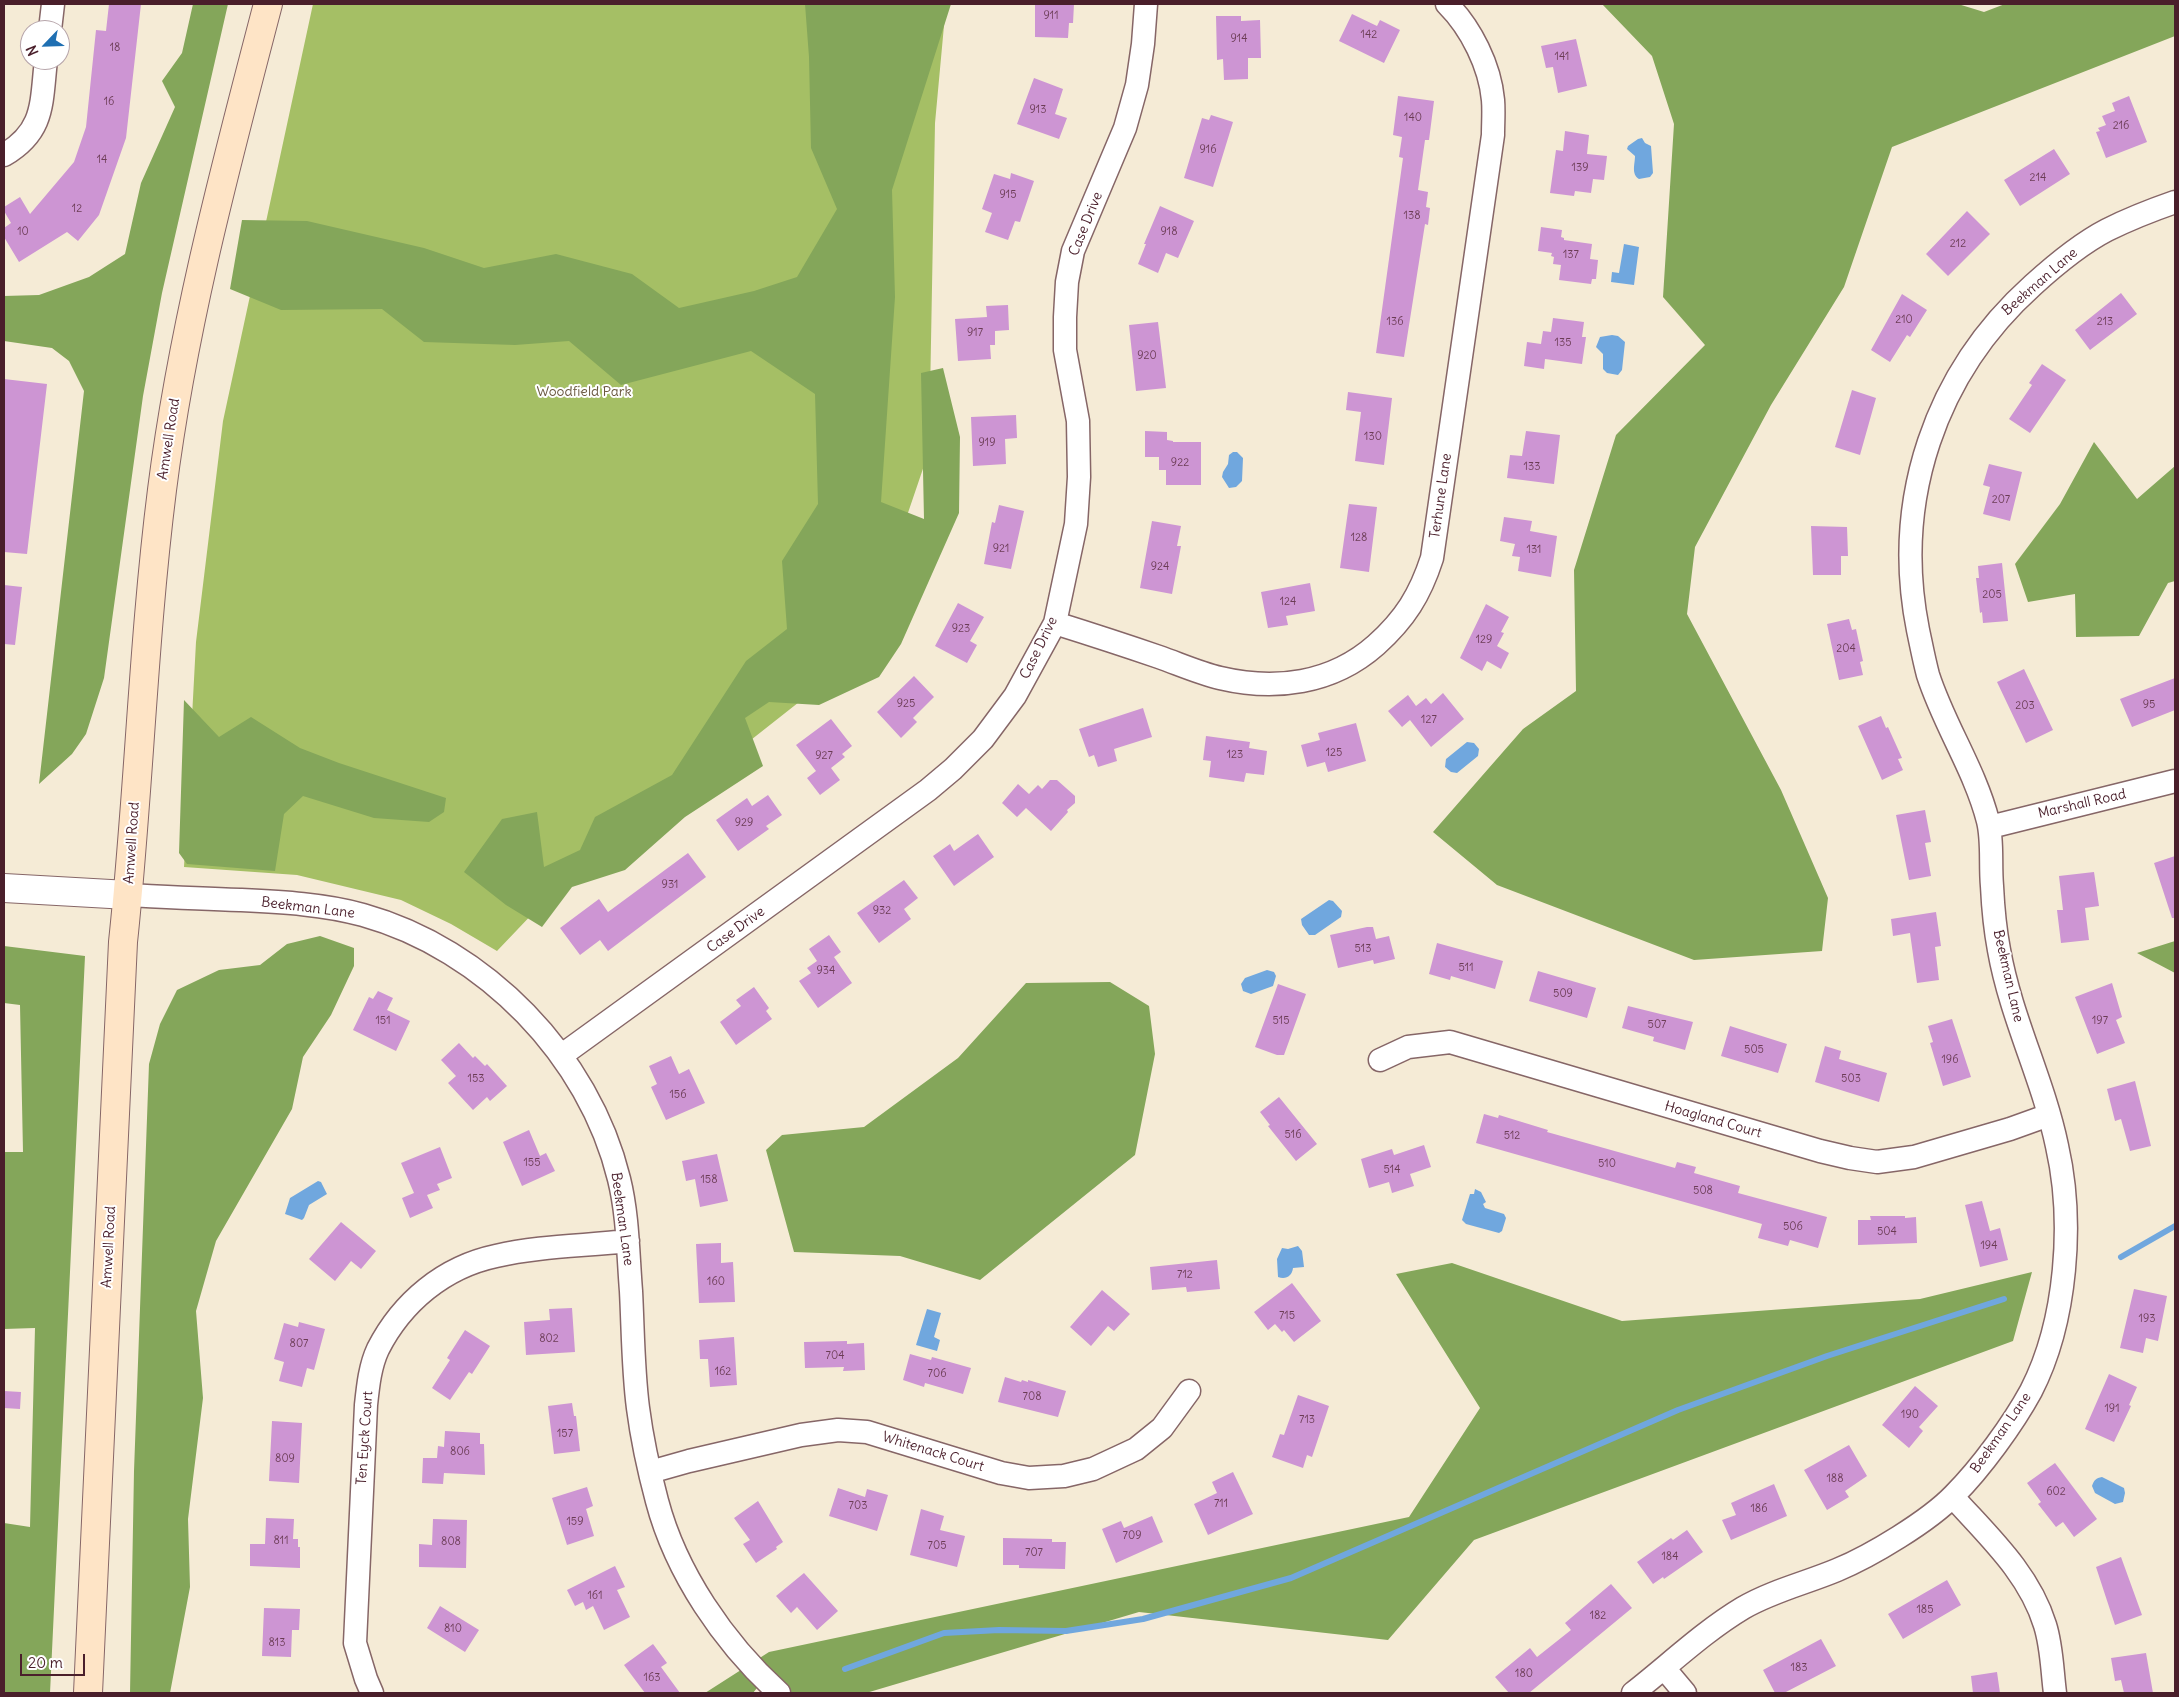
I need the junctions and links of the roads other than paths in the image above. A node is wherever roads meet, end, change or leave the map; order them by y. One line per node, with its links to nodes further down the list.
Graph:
1 (53, 4): 5 (street)
2 (268, 4): 13 (main road, Amwell Road)
3 (1146, 4): 9 (street, Case Drive)
4 (1447, 4): 9 (street, Terhune Lane)
5 (51, 20)
6 (45, 70): 7 (street)
7 (4, 155)
8 (2175, 202): 11 (street, Beekman Lane)
9 (1055, 623): 14 (street, Case Drive)
10 (2175, 781): 11 (street, Marshall Road)
11 (1990, 827): 16 (street, Beekman Lane)
12 (4, 888): 13 (street, Beekman Lane)
13 (128, 895): 14 (street, Beekman Lane); 22 (main road, Amwell Road)
14 (562, 1055): 17 (street, Beekman Lane)
15 (1380, 1060): 16 (street, Hoagland Court)
16 (2049, 1115): 20 (street, Beekman Lane)
17 (628, 1241): 19 (street, Beekman Lane); 23 (street, Ten Eyck Court)
18 (1189, 1391): 19 (street, Whitenack Court)
19 (650, 1472): 24 (street, Beekman Lane)
20 (1953, 1497): 21 (street, Beekman Lane); 27 (street)
21 (1664, 1668): 25 (street, Beekman Lane); 26 (street)
22 (88, 1693)
23 (372, 1693)
24 (779, 1693)
25 (1633, 1693)
26 (1685, 1693)
27 (2055, 1693)

